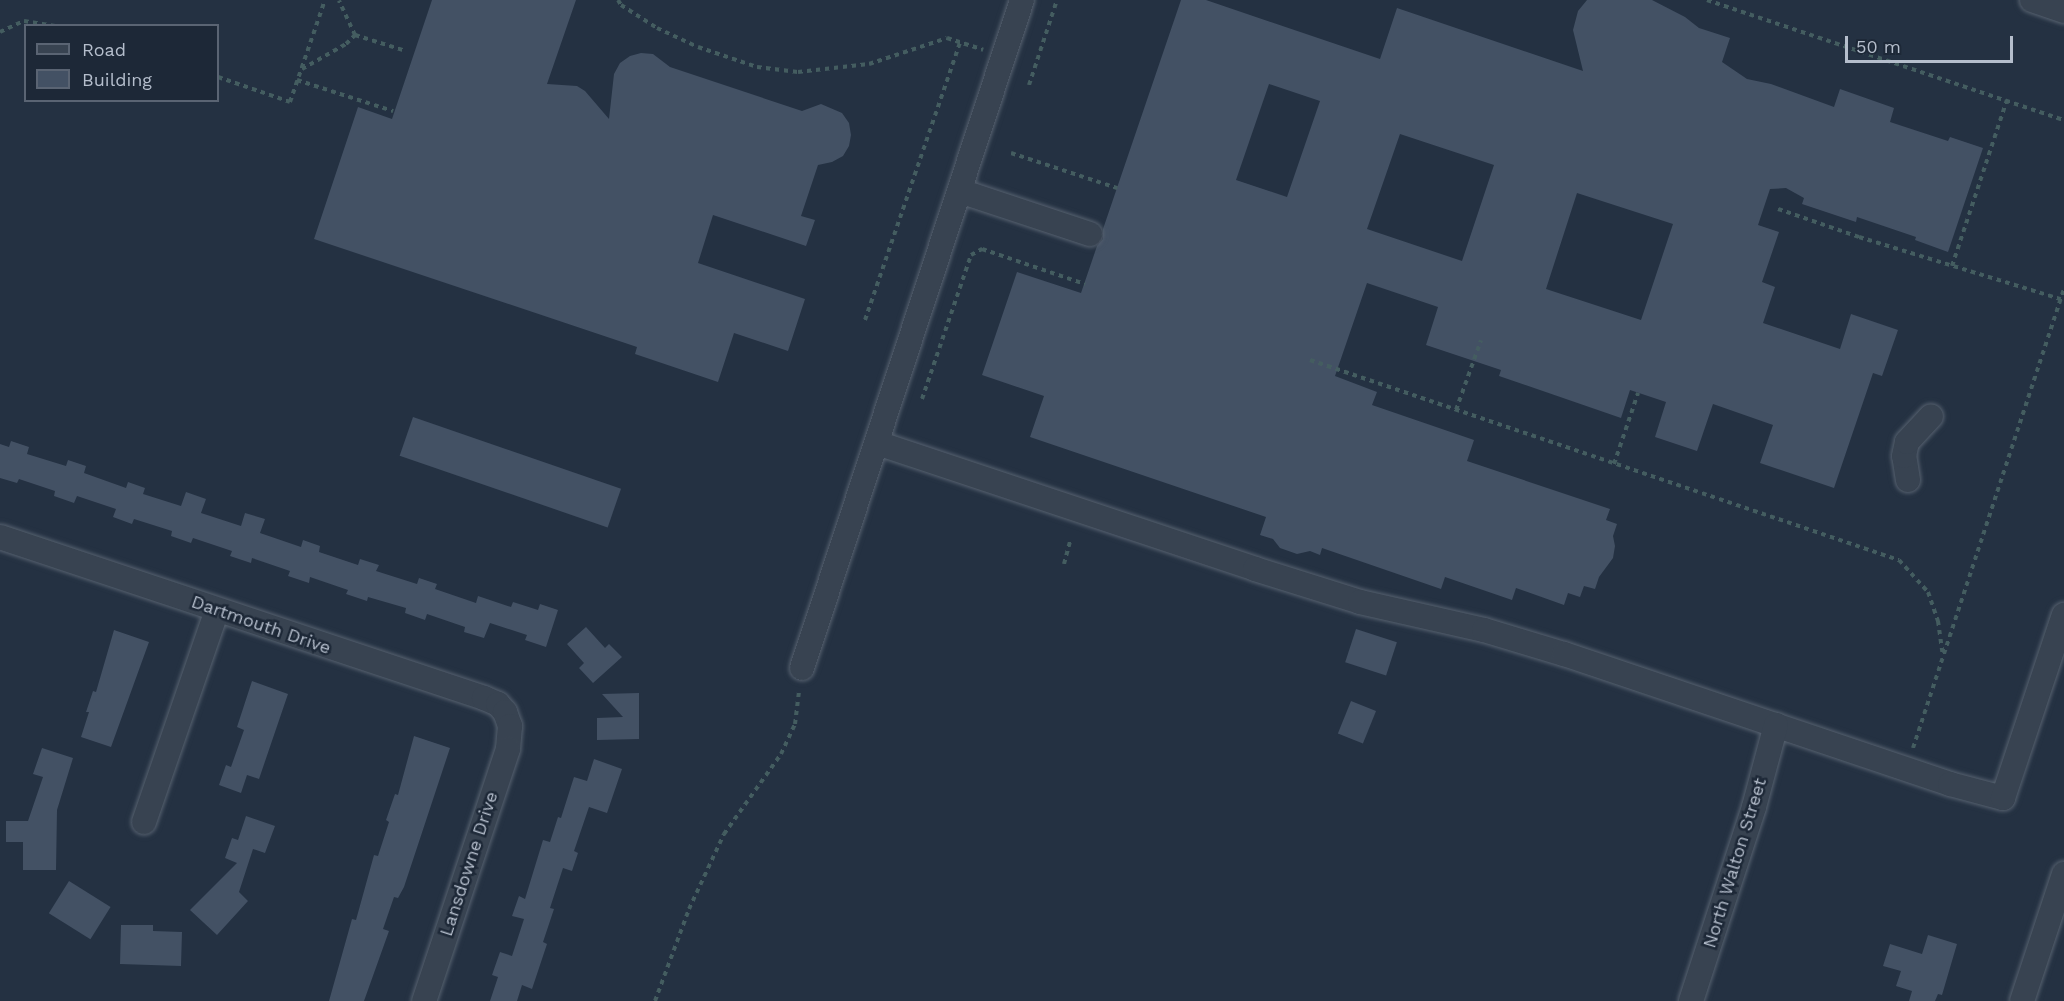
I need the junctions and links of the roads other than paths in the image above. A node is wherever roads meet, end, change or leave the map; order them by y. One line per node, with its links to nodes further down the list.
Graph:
1 (1022, 0): 4 (street)
2 (2032, 0): 3 (street)
3 (2064, 10)
4 (960, 191): 5 (street); 7 (street)
5 (1090, 234)
6 (1930, 416): 8 (street)
7 (877, 443): 12 (street); 13 (street)
8 (1908, 480)
9 (0, 537): 10 (street, Dartmouth Drive)
10 (217, 610): 14 (street, Dartmouth Drive); 15 (street)
11 (2064, 615): 13 (street)
12 (802, 668)
13 (1776, 725): 18 (street, North Walton Street)
14 (510, 726): 17 (street, Lansdowne Drive)
15 (144, 822)
16 (2064, 874): 19 (street)
17 (424, 1001)
18 (1691, 1001)
19 (2022, 1001)

